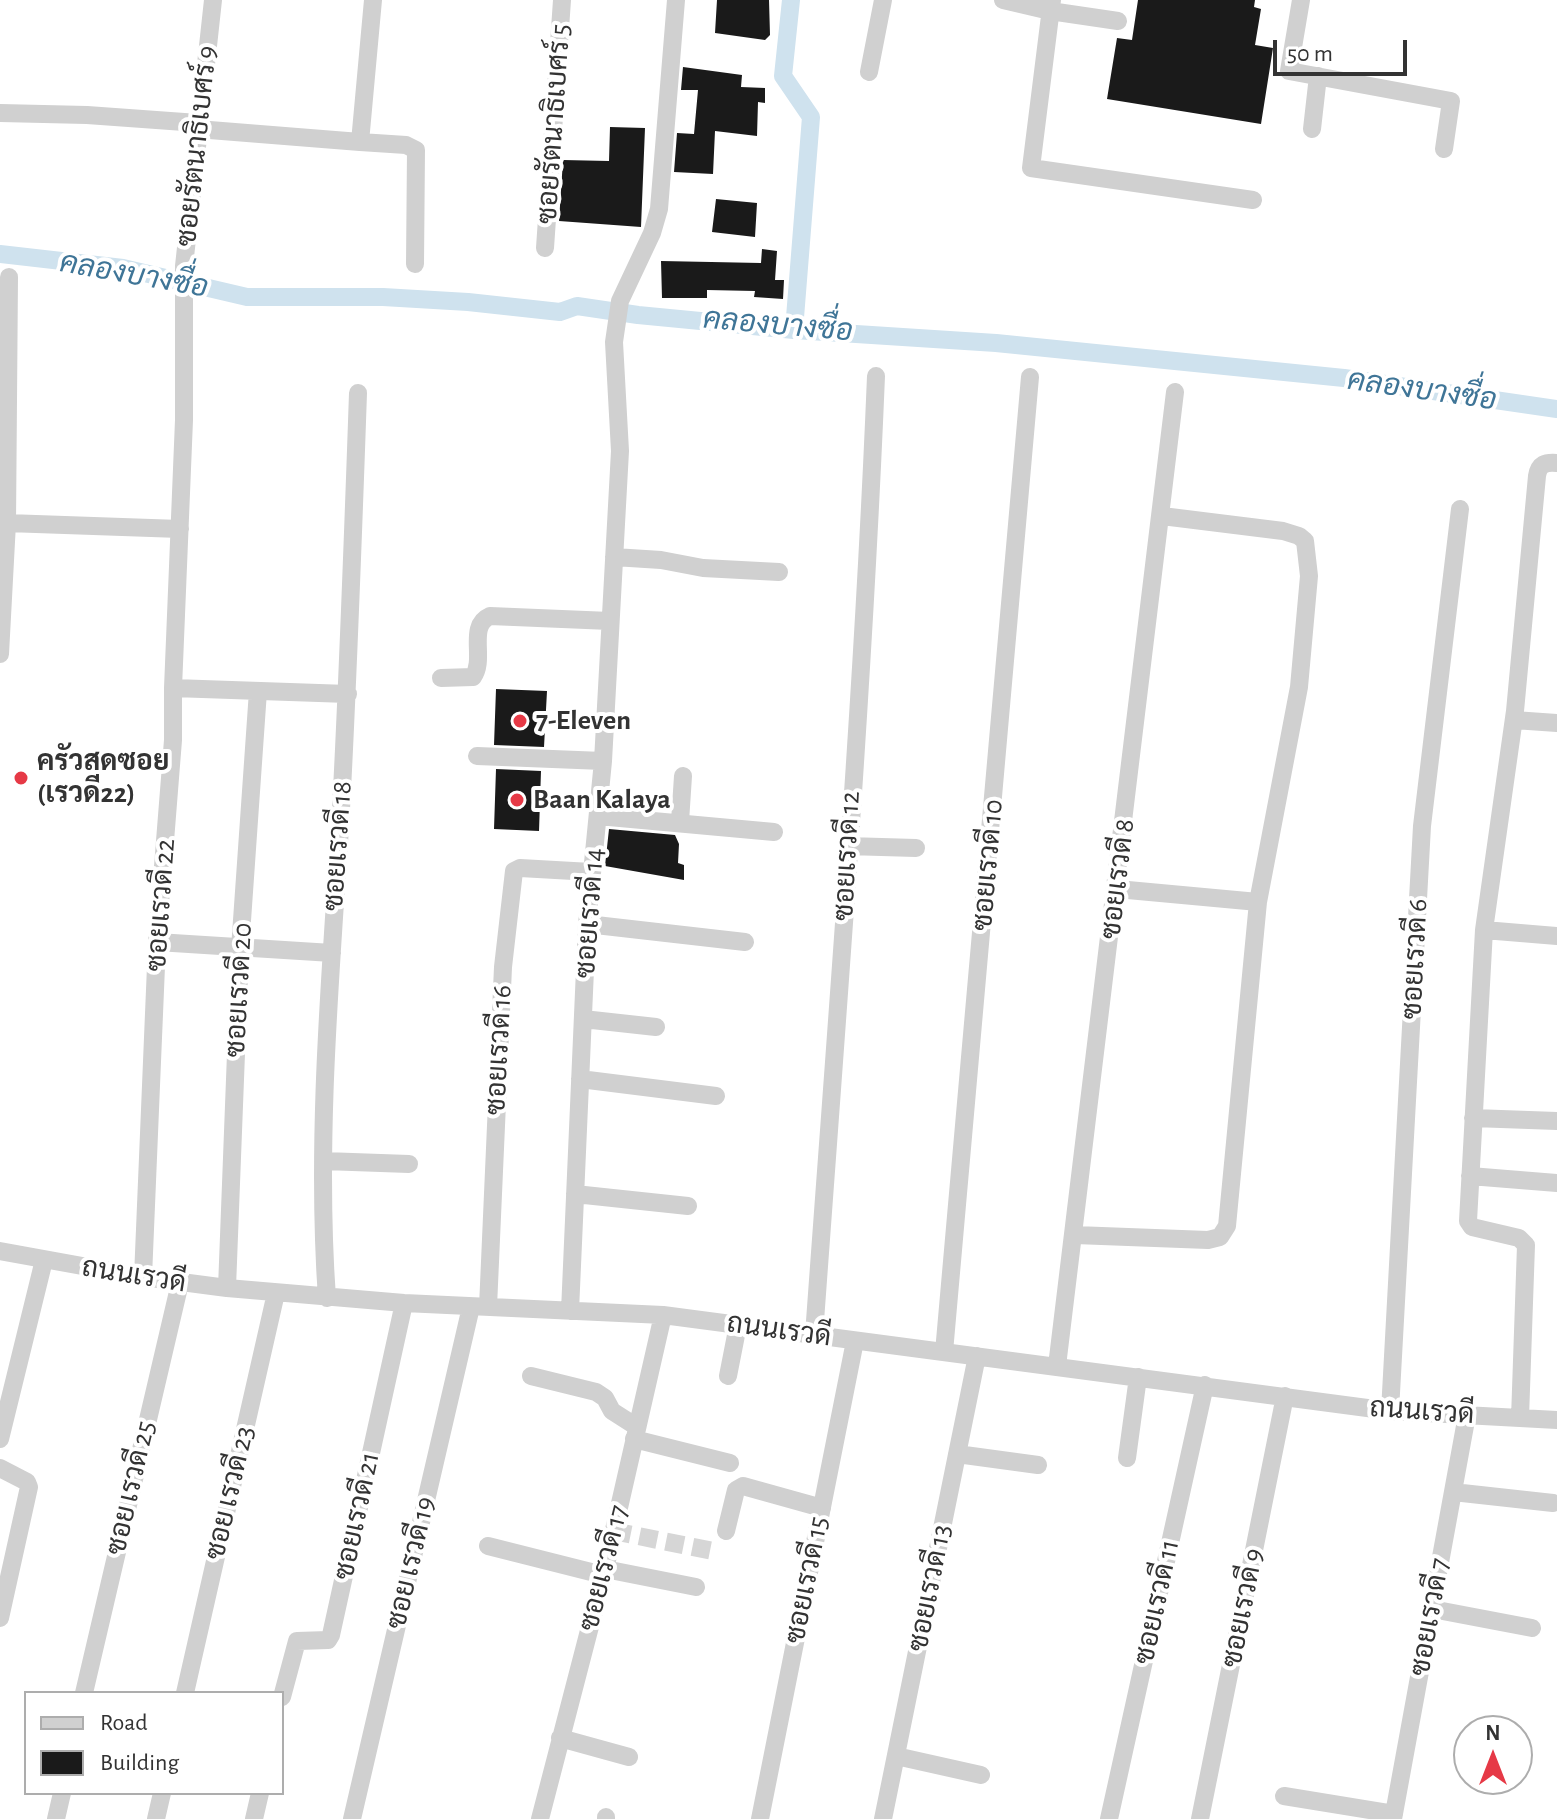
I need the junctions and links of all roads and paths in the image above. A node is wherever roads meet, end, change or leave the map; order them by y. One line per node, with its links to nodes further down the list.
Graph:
1 (213, 0): 13 (street, ซอยรัตนาธิเบศร์ 9)
2 (373, 0): 15 (street)
3 (562, 0): 18 (street, ซอยรัตนาธิเบศร์ 5)
4 (676, 0): 31 (street, ซอยเรวดี 14)
5 (883, 0): 10 (street)
6 (1301, 0): 11 (street)
7 (1010, 1): 8 (street)
8 (1051, 6): 9 (street); 17 (street)
9 (1118, 21)
10 (869, 72)
11 (1318, 76): 14 (street); 16 (street)
12 (0, 113): 13 (street)
13 (197, 126): 15 (street); 21 (street, ซอยรัตนาธิเบศร์ 9)
14 (1312, 129)
15 (360, 142): 19 (street)
16 (1444, 149)
17 (1253, 200)
18 (545, 248)
19 (415, 264)
20 (9, 277): 29 (street)
21 (184, 293): 30 (street, ซอยเรวดี 22)
22 (876, 376): 47 (street, ซอยเรวดี 12)
23 (1030, 377): 86 (street, ซอยเรวดี 10)
24 (1175, 392): 28 (street, ซอยเรวดี 8)
25 (358, 393): 38 (street, ซอยเรวดี 18)
26 (1557, 463): 39 (street)
27 (1460, 509): 94 (street, ซอยเรวดี 6)
28 (1162, 516): 50 (street, ซอยเรวดี 8); 51 (street)
29 (7, 523): 30 (street); 34 (street)
30 (180, 529): 36 (street, ซอยเรวดี 22)
31 (614, 557): 32 (street); 33 (street, ซอยเรวดี 14)
32 (779, 572)
33 (610, 621): 35 (street); 42 (street, ซอยเรวดี 14)
34 (0, 654)
35 (441, 678)
36 (173, 688): 37 (street); 55 (street, ซอยเรวดี 22)
37 (258, 691): 38 (street); 57 (street, ซอยเรวดี 20)
38 (348, 694): 58 (street, ซอยเรวดี 18)
39 (1514, 720): 40 (street); 53 (street)
40 (1557, 723)
41 (477, 756): 42 (street)
42 (603, 761): 44 (street, ซอยเรวดี 14)
43 (683, 776): 45 (street)
44 (598, 816): 45 (street); 49 (street, ซอยเรวดี 14)
45 (680, 822): 46 (street)
46 (774, 832)
47 (847, 846): 48 (street); 84 (street, ซอยเรวดี 12)
48 (916, 848)
49 (591, 872): 52 (street, ซอยเรวดี 14); 80 (street, ซอยเรวดี 16)
50 (1117, 889): 51 (street); 71 (street, ซอยเรวดี 8)
51 (1258, 902): 71 (street)
52 (587, 924): 56 (street); 59 (street, ซอยเรวดี 14)
53 (1484, 930): 54 (street); 63 (street)
54 (1557, 936)
55 (157, 942): 57 (street); 74 (street, ซอยเรวดี 22)
56 (745, 942)
57 (240, 949): 58 (street); 76 (street, ซอยเรวดี 20)
58 (332, 953): 65 (street, ซอยเรวดี 18)
59 (583, 1019): 60 (street); 61 (street, ซอยเรวดี 14)
60 (656, 1027)
61 (580, 1079): 62 (street); 69 (street, ซอยเรวดี 14)
62 (716, 1096)
63 (1473, 1118): 64 (street); 67 (street)
64 (1557, 1121)
65 (324, 1161): 66 (street); 78 (street, ซอยเรวดี 18)
66 (409, 1164)
67 (1470, 1176): 68 (street); 96 (street)
68 (1557, 1183)
69 (575, 1194): 70 (street); 81 (street, ซอยเรวดี 14)
70 (688, 1206)
71 (1075, 1235): 88 (street, ซอยเรวดี 8)
72 (0, 1251): 73 (street, ถนนเรวดี)
73 (44, 1260): 74 (street, ถนนเรวดี); 99 (street)
74 (143, 1277): 75 (street, ถนนเรวดี)
75 (180, 1283): 76 (street, ถนนเรวดี); 115 (street, ซอย เรวดี 25)
76 (227, 1288): 77 (street, ถนนเรวดี)
77 (276, 1293): 78 (street, ถนนเรวดี); 116 (street, ซอย เรวดี 23)
78 (327, 1298): 79 (street, ถนนเรวดี)
79 (404, 1303): 80 (street, ถนนเรวดี); 117 (street, ซอยเรวดี 21)
80 (479, 1307): 81 (street, ถนนเรวดี); 130 (street, ซอย เรวดี 19)
81 (570, 1311): 82 (street, ถนนเรวดี)
82 (663, 1315): 83 (street, ถนนเรวดี); 98 (street, ซอยเรวดี 17)
83 (738, 1325): 84 (street, ถนนเรวดี); 90 (street)
84 (814, 1335): 85 (street, ถนนเรวดี)
85 (855, 1341): 86 (street, ถนนเรวดี); 107 (street, ซอยเรวดี 15)
86 (944, 1352): 87 (street, ถนนเรวดี)
87 (977, 1356): 88 (street, ถนนเรวดี); 100 (street, ซอยเรวดี 13)
88 (1057, 1366): 91 (street, ถนนเรวดี)
89 (531, 1376): 98 (street)
90 (728, 1376)
91 (1138, 1377): 92 (street, ถนนเรวดี); 101 (street)
92 (1205, 1385): 93 (street, ถนนเรวดี); 134 (street, ซอยเรวดี 11)
93 (1285, 1396): 94 (street, ถนนเรวดี); 135 (street, ซอยเรวดี 9)
94 (1390, 1411): 95 (street, ถนนเรวดี)
95 (1467, 1415): 96 (street, ถนนเรวดี); 105 (street, ซอยเรวดี 7)
96 (1520, 1418): 97 (street, ถนนเรวดี)
97 (1557, 1420)
98 (636, 1433): 102 (street); 110 (street, ซอยเรวดี 17)
99 (0, 1439)
100 (957, 1454): 103 (street); 119 (street, ซอยเรวดี 13)
101 (1127, 1458)
102 (730, 1463)
103 (1038, 1465)
104 (0, 1468): 113 (street)
105 (1453, 1492): 106 (street); 112 (street, ซอยเรวดี 7)
106 (1553, 1503)
107 (822, 1508): 108 (street); 132 (street, ซอยเรวดี 15)
108 (726, 1531)
109 (488, 1546): 110 (street)
110 (604, 1572): 111 (street); 118 (street, ซอยเรวดี 17)
111 (696, 1587)
112 (1432, 1609): 114 (street); 126 (street, ซอยเรวดี 7)
113 (0, 1618)
114 (1532, 1628)
115 (84, 1691)
116 (185, 1691)
117 (284, 1691)
118 (560, 1738): 120 (street); 131 (street, ซอยเรวดี 17)
119 (896, 1756): 121 (street); 133 (street, ซอยเรวดี 13)
120 (629, 1757)
121 (981, 1775)
122 (62, 1795): 127 (street)
123 (162, 1795): 128 (street)
124 (260, 1795): 129 (street)
125 (1284, 1796): 126 (street)
126 (1394, 1817)
127 (56, 1819)
128 (156, 1819)
129 (254, 1819)
130 (352, 1819)
131 (540, 1819)
132 (760, 1819)
133 (883, 1819)
134 (1109, 1819)
135 (1200, 1819)

